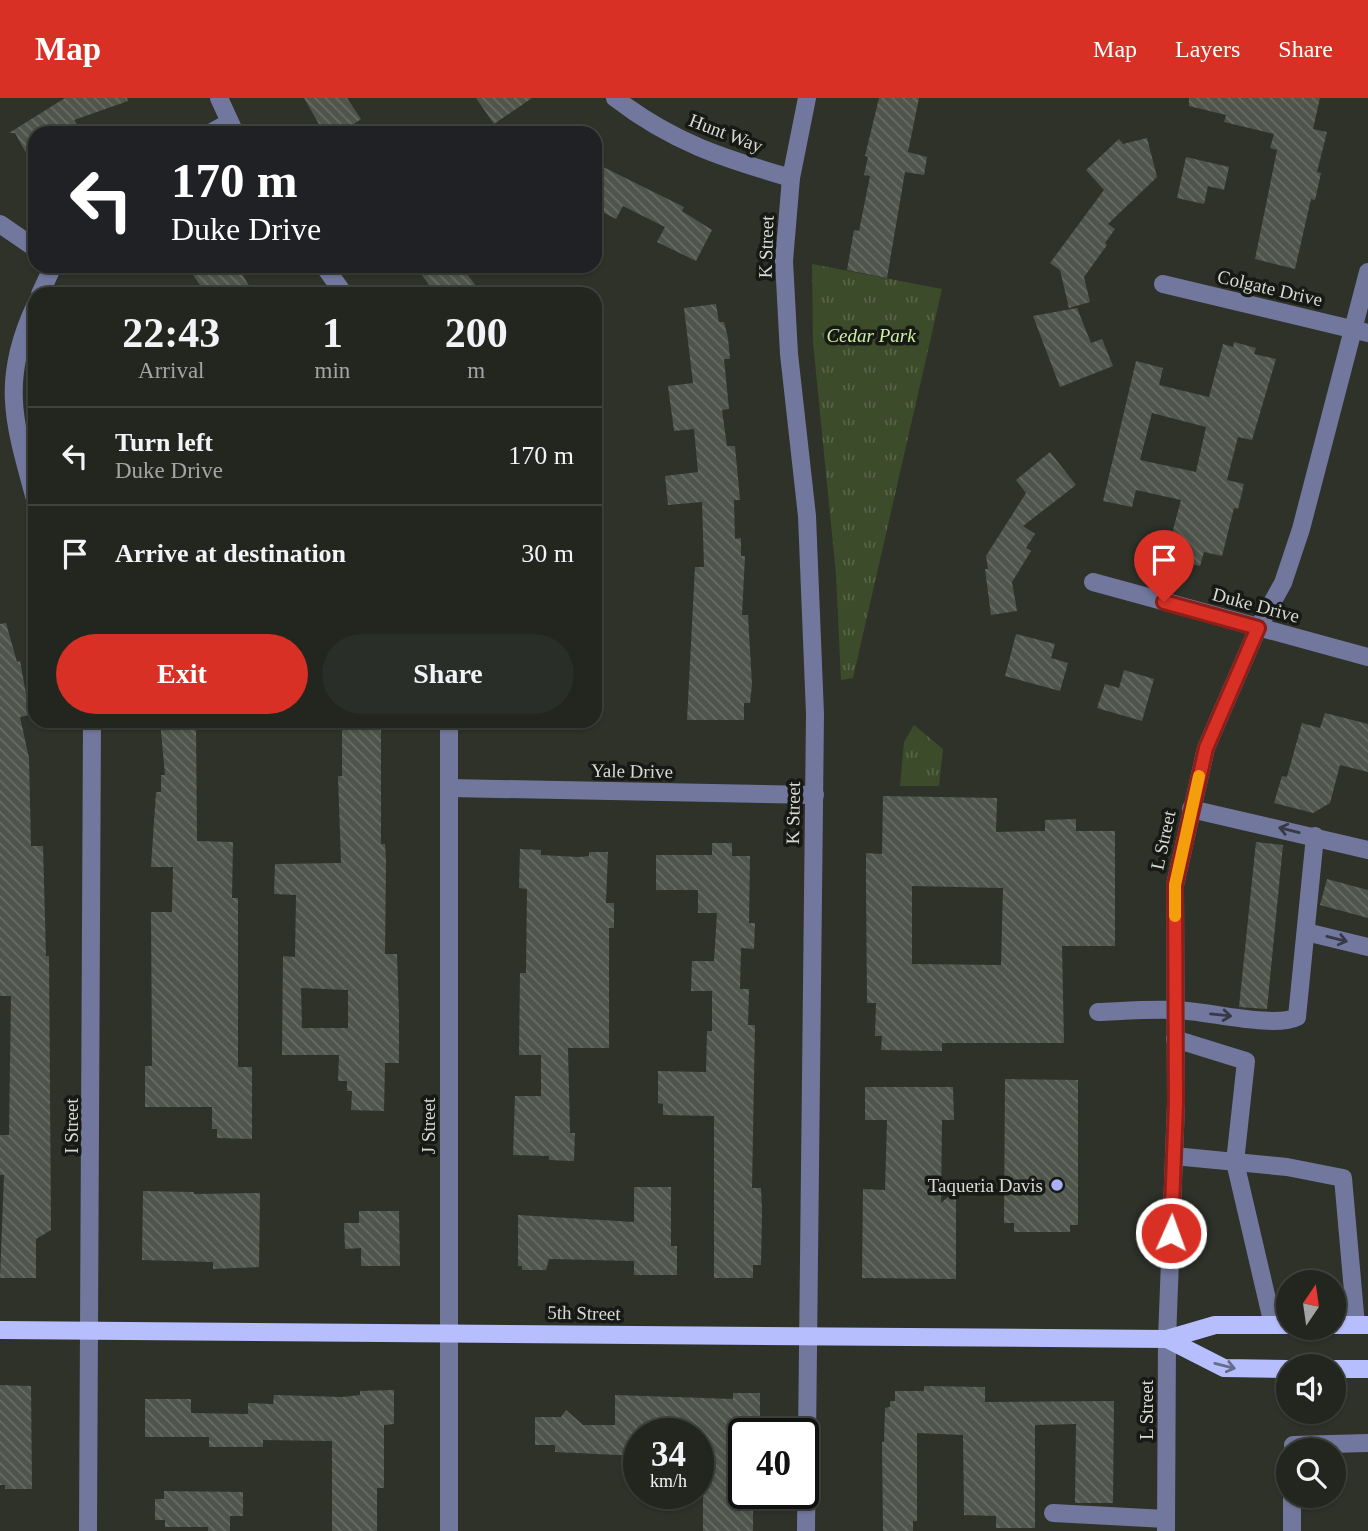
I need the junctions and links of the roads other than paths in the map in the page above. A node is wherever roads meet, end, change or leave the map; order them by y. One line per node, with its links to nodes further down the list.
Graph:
1 (219, 98): 4 (street)
2 (615, 98): 5 (street, Hunt Way)
3 (807, 98): 5 (street, K Street)
4 (230, 126)
5 (790, 178): 19 (street, K Street)
6 (0, 224): 7 (street)
7 (28, 243)
8 (1368, 272): 11 (street, L Street)
9 (1163, 284): 11 (street, Colgate Drive)
10 (28, 320): 12 (street)
11 (1361, 331): 14 (street, L Street)
12 (28, 473)
13 (1093, 582): 14 (street, Duke Drive)
14 (1258, 628): 15 (street, Duke Drive); 20 (street, L Street)
15 (1368, 657)
16 (92, 728): 34 (street, I Street)
17 (449, 728): 18 (street, J Street)
18 (450, 788): 19 (street, Yale Drive); 35 (street, J Street)
19 (815, 795): 36 (street, K Street)
20 (1191, 809): 21 (street, one-way to 20); 25 (street, L Street)
21 (1315, 836): 22 (street); 23 (street)
22 (1368, 850)
23 (1306, 932): 24 (street, one-way to 24); 25 (street, one-way to 23)
24 (1368, 947)
25 (1175, 1010): 26 (street); 27 (street, L Street)
26 (1098, 1012)
27 (1175, 1040): 28 (street, L Street); 29 (street)
28 (1174, 1156): 29 (street); 37 (street, L Street)
29 (1236, 1162): 30 (street); 32 (street)
30 (1276, 1310)
31 (1276, 1325): 37 (main road, 5th Street)
32 (1362, 1325)
33 (0, 1330): 34 (main road, 5th Street)
34 (89, 1331): 35 (main road, 5th Street); 46 (street, I Street)
35 (449, 1333): 36 (main road, 5th Street); 47 (street, J Street)
36 (810, 1336): 37 (main road, 5th Street); 48 (street, K Street)
37 (1167, 1339): 38 (main road, 5th Street, one-way to 38); 45 (street, L Street)
38 (1276, 1369)
39 (1346, 1369): 40 (main road)
40 (1368, 1369)
41 (1368, 1443): 42 (street)
42 (1346, 1444)
43 (1292, 1508): 49 (street)
44 (1053, 1513): 45 (street)
45 (1166, 1525)
46 (89, 1531)
47 (449, 1531)
48 (806, 1531)
49 (1292, 1531)

